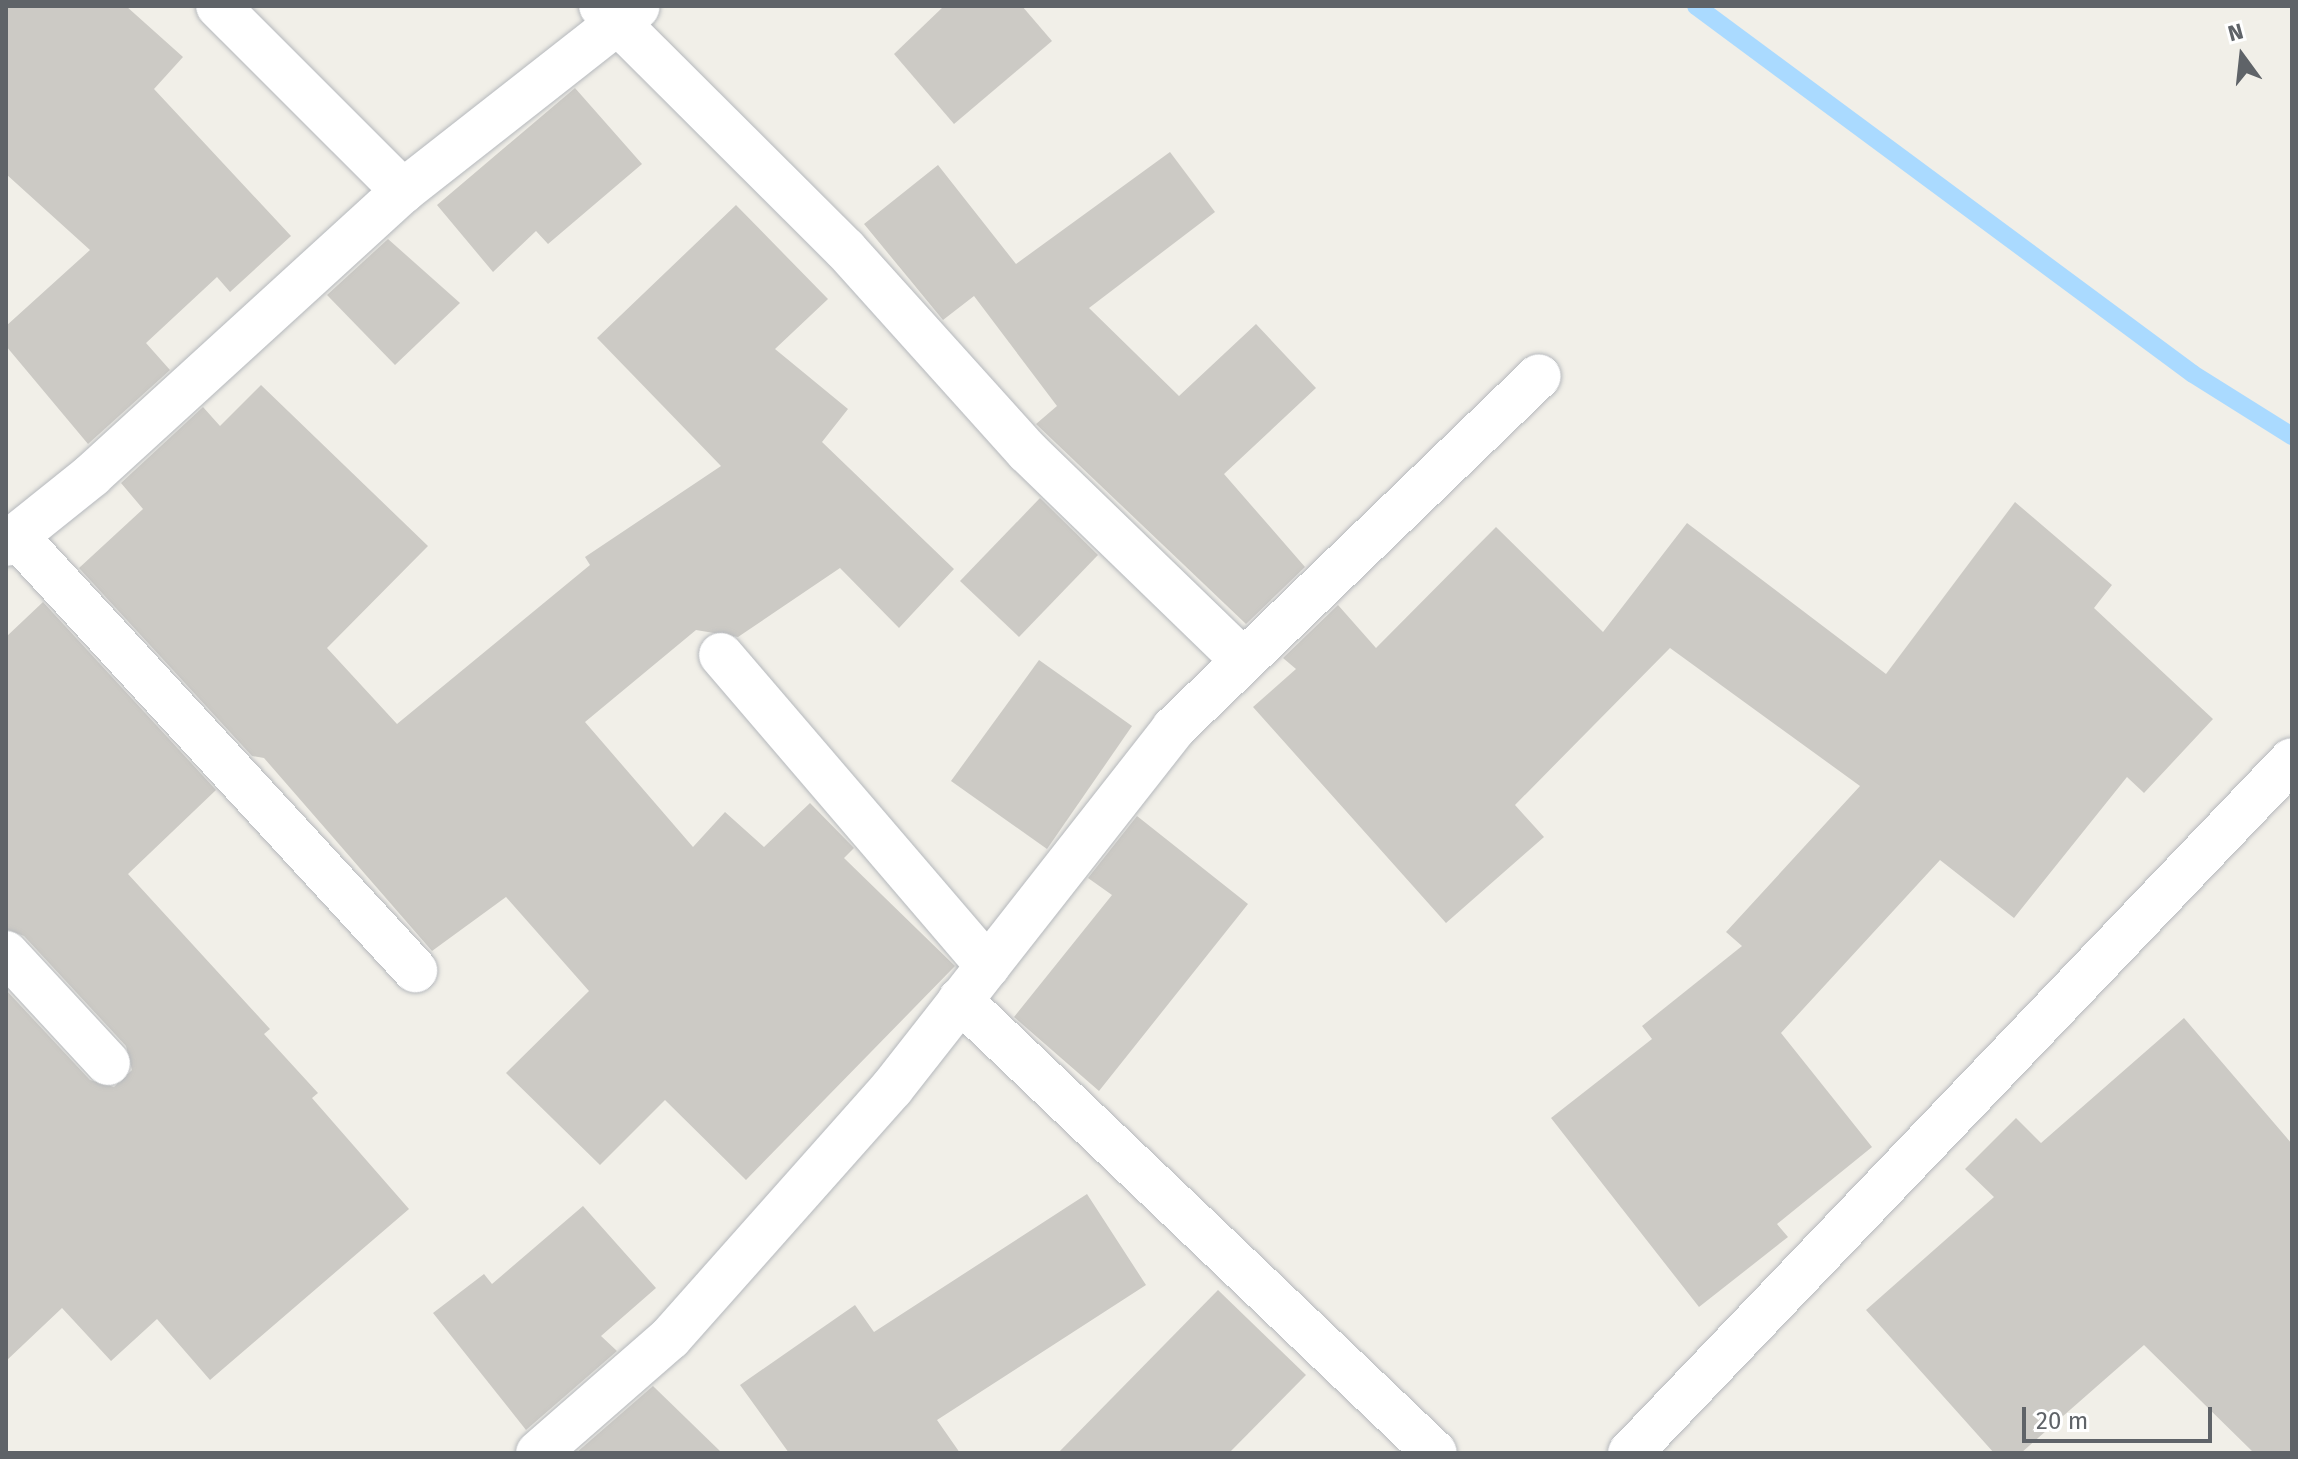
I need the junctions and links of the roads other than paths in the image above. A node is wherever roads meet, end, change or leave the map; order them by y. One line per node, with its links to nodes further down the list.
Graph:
1 (218, 6): 3 (street)
2 (618, 12): 3 (street); 7 (street)
3 (403, 191): 5 (street)
4 (1539, 376): 7 (street)
5 (11, 540): 11 (street)
6 (721, 655): 10 (street)
7 (1243, 660): 10 (street)
8 (2292, 760): 16 (street)
9 (6, 953): 13 (street)
10 (988, 966): 12 (street)
11 (415, 970)
12 (960, 1000): 14 (street); 15 (street)
13 (108, 1063)
14 (538, 1453)
15 (1435, 1453)
16 (1630, 1453)

